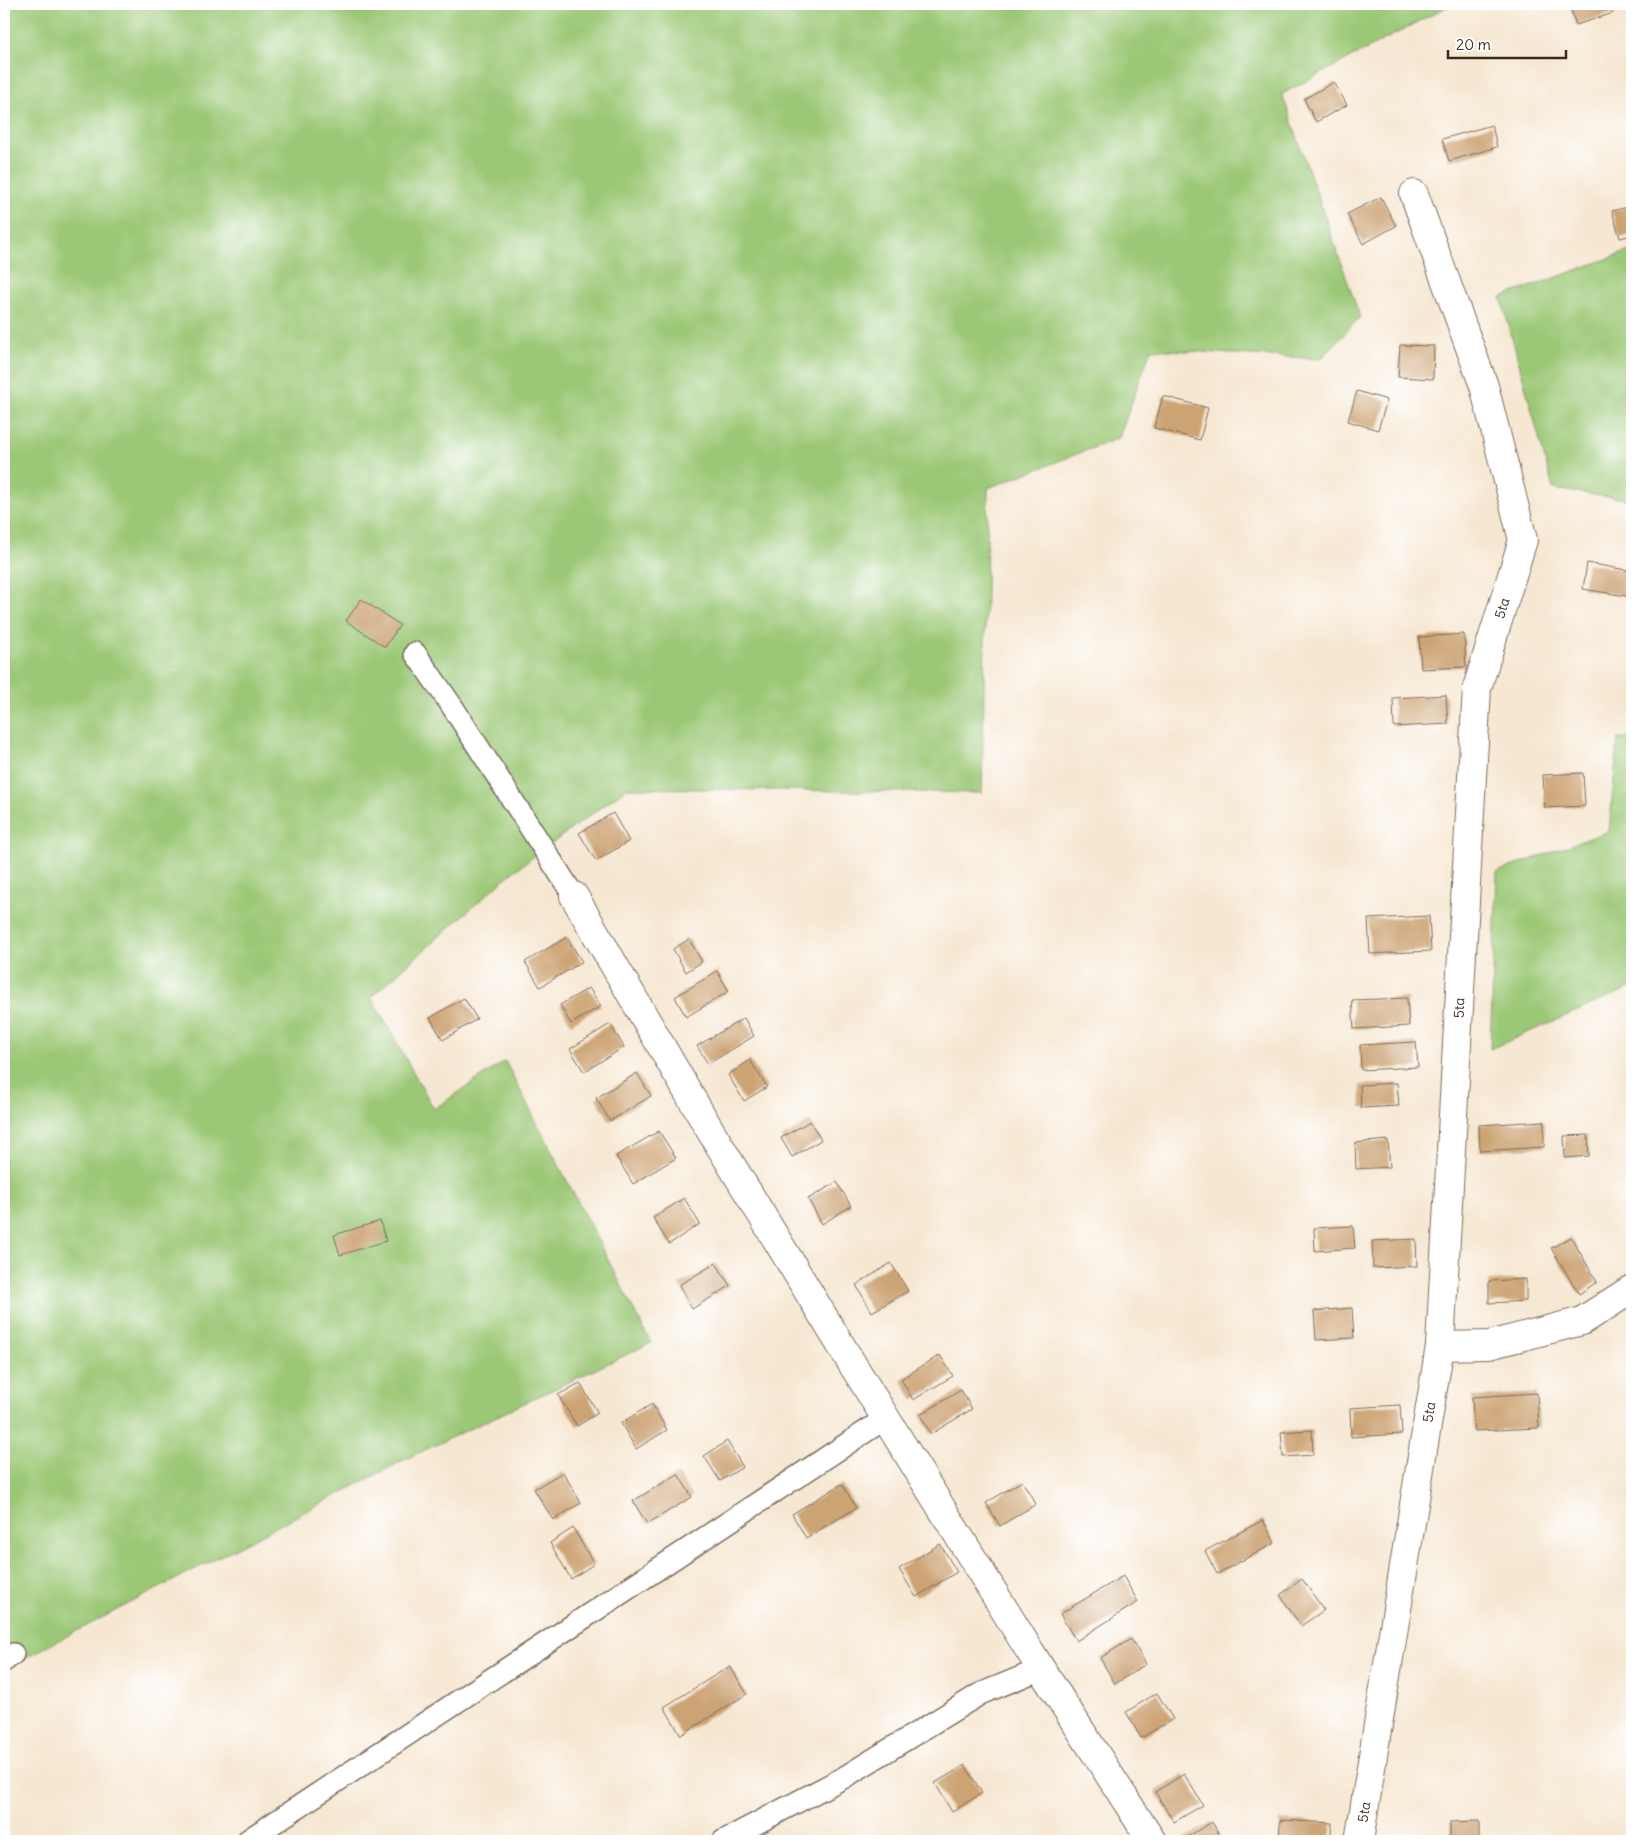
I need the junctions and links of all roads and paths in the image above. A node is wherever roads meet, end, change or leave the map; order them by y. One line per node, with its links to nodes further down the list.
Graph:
1 (1414, 194): 5 (street, 5ta)
2 (415, 653): 3 (lane)
3 (574, 896): 6 (street)
4 (1632, 1290): 5 (street)
5 (1440, 1346): 11 (street, 5ta)
6 (886, 1418): 7 (street); 8 (lane)
7 (1041, 1669): 9 (lane); 10 (street)
8 (248, 1840)
9 (723, 1841)
10 (1152, 1841)
11 (1359, 1841)

